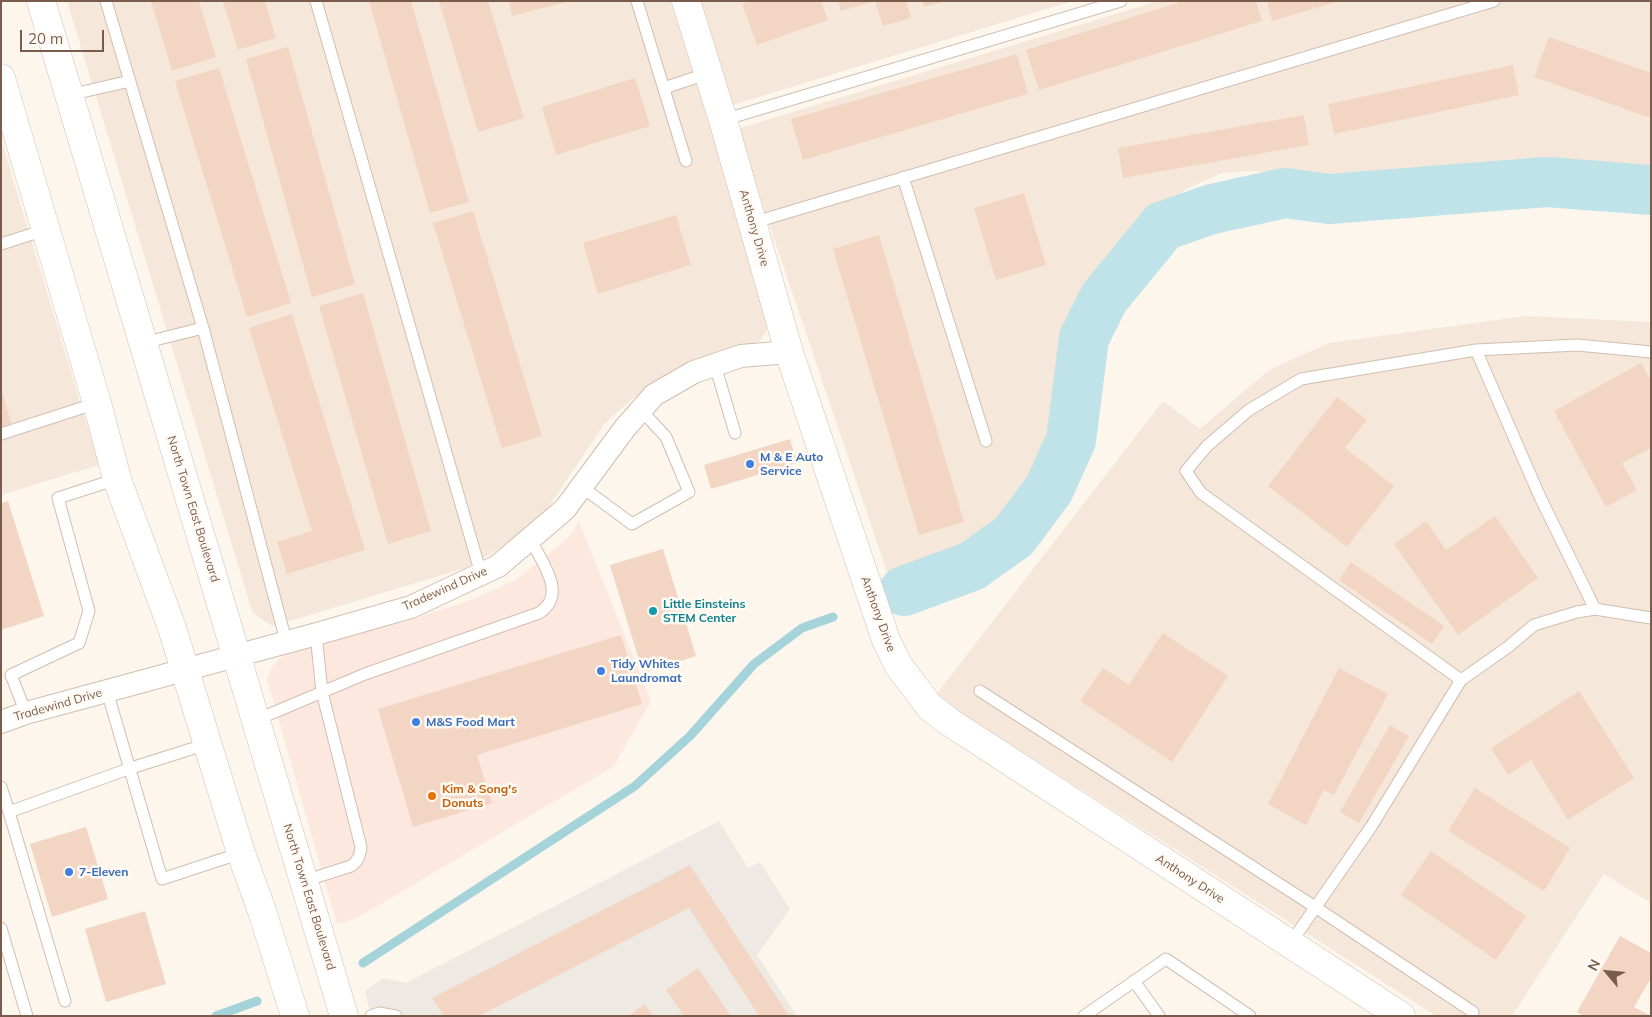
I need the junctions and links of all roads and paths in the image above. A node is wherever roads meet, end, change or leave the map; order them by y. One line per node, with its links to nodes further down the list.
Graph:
1 (41, 1): 12 (main road, North Town East Boulevard)
2 (106, 1): 10 (lane)
3 (316, 1): 33 (lane)
4 (637, 1): 11 (lane)
5 (686, 1): 8 (main road, Anthony Drive)
6 (1120, 1): 13 (lane)
7 (1494, 1): 15 (lane)
8 (709, 74): 11 (lane); 13 (main road, Anthony Drive)
9 (1, 78): 17 (main road)
10 (130, 81): 12 (lane); 19 (lane)
11 (664, 88): 14 (lane)
12 (69, 95): 20 (main road, North Town East Boulevard)
13 (723, 120): 16 (main road, Anthony Drive)
14 (686, 161)
15 (903, 177): 16 (lane); 29 (lane)
16 (752, 222): 22 (main road, Anthony Drive)
17 (45, 230): 18 (lane); 25 (main road)
18 (1, 244)
19 (202, 328): 20 (lane); 37 (lane)
20 (143, 343): 38 (main road, North Town East Boulevard)
21 (1476, 350): 23 (lane); 34 (lane); 40 (lane)
22 (789, 352): 24 (street, Tradewind Drive); 55 (main road, Anthony Drive)
23 (1651, 352)
24 (715, 365): 26 (street, Tradewind Drive); 27 (lane)
25 (97, 403): 28 (lane); 30 (main road)
26 (641, 410): 31 (street, Tradewind Drive); 31 (lane)
27 (735, 433)
28 (1, 434)
29 (986, 441)
30 (117, 479): 39 (main road); 44 (lane)
31 (582, 487): 32 (street, Tradewind Drive)
32 (530, 539): 33 (street, Tradewind Drive); 43 (lane)
33 (481, 574): 36 (street, Tradewind Drive)
34 (1595, 609): 35 (lane); 40 (lane)
35 (1651, 618)
36 (316, 634): 37 (street, Tradewind Drive); 43 (lane)
37 (286, 641): 38 (street, Tradewind Drive)
38 (236, 655): 39 (street, Tradewind Drive); 45 (main road, North Town East Boulevard)
39 (185, 669): 41 (street, Tradewind Drive); 47 (main road)
40 (1462, 680): 53 (lane)
41 (107, 691): 44 (street, Tradewind Drive); 48 (lane)
42 (980, 691): 53 (lane)
43 (322, 692): 45 (lane); 52 (lane)
44 (26, 713): 46 (street, Tradewind Drive)
45 (256, 720): 52 (main road, North Town East Boulevard)
46 (1, 722)
47 (208, 743): 48 (lane); 51 (main road)
48 (131, 768): 50 (lane); 51 (lane)
49 (1, 787): 50 (lane)
50 (8, 812): 57 (lane)
51 (241, 853): 60 (main road)
52 (304, 881): 61 (main road, North Town East Boulevard)
53 (1315, 907): 55 (lane); 58 (lane)
54 (1, 928): 59 (lane)
55 (1290, 944): 67 (main road, Anthony Drive)
56 (1134, 981): 64 (lane); 65 (lane); 66 (lane)
57 (65, 1001)
58 (1474, 1012)
59 (27, 1016)
60 (295, 1016)
61 (344, 1016)
62 (372, 1016): 63 (lane)
63 (396, 1016)
64 (1084, 1016)
65 (1159, 1016)
66 (1250, 1016)
67 (1401, 1016)

